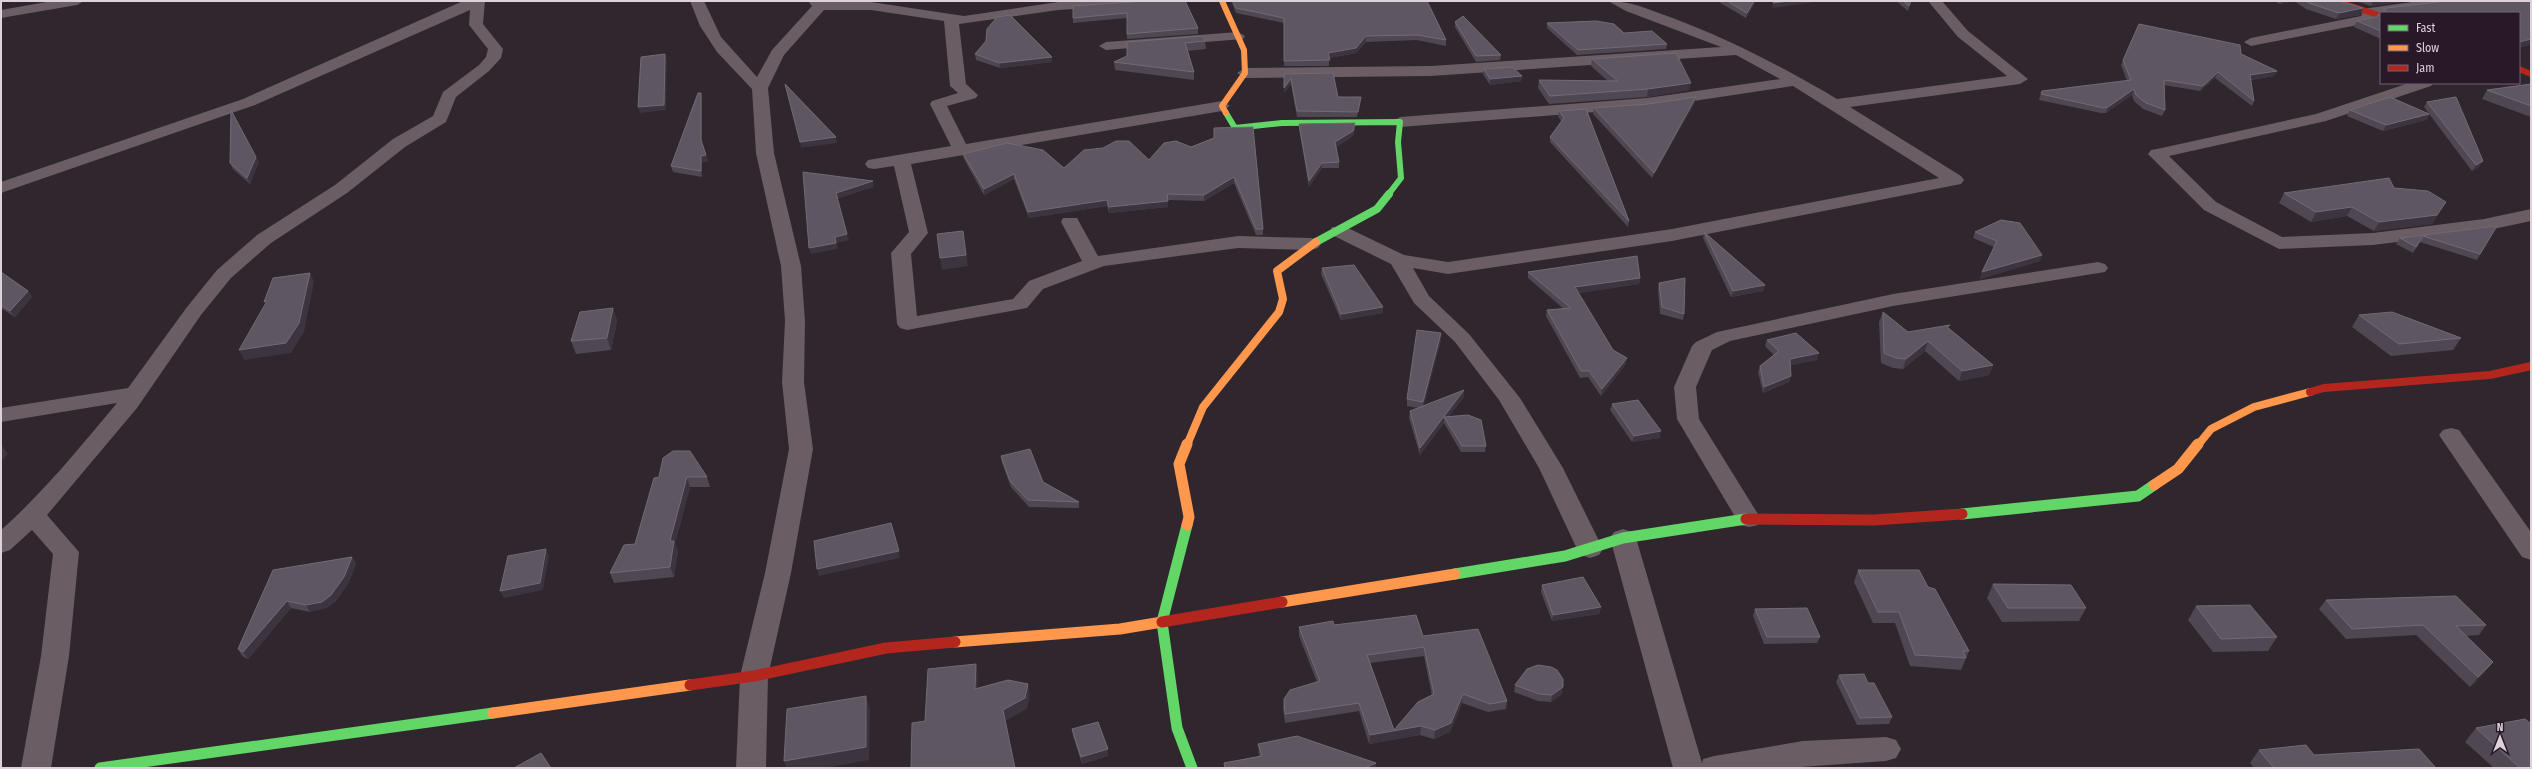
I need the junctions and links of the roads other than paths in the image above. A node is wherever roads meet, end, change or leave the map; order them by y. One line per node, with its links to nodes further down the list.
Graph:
1 (77, 1): 14 (street)
2 (470, 1): 3 (street)
3 (477, 1): 33 (street); 42 (street)
4 (697, 1): 27 (street)
5 (1004, 1): 17 (street)
6 (1145, 1): 17 (street)
7 (1222, 1): 18 (street)
8 (1615, 1): 21 (street)
9 (1935, 1): 28 (street)
10 (2336, 1): 15 (street)
11 (2450, 1): 13 (street)
12 (817, 3): 16 (street); 27 (street)
13 (2387, 12)
14 (1, 14)
15 (2375, 14): 19 (street)
16 (951, 18): 17 (street); 31 (street)
17 (979, 18)
18 (1238, 36): 20 (street); 23 (street)
19 (2251, 42)
20 (1106, 46)
21 (1740, 51): 23 (street); 25 (street)
22 (2520, 69): 24 (street)
23 (1246, 73): 29 (street)
24 (2531, 74)
25 (1798, 81): 28 (street); 30 (street)
26 (2422, 84): 34 (street)
27 (760, 88): 52 (street)
28 (1831, 105): 38 (street)
29 (1222, 106): 30 (street); 31 (street)
30 (1400, 122): 36 (street)
31 (901, 160): 32 (street); 39 (street)
32 (874, 164)
33 (1, 188)
34 (2531, 215)
35 (1070, 222): 39 (street)
36 (1339, 231): 37 (street); 38 (street)
37 (1311, 244): 39 (street); 51 (street)
38 (1399, 260): 49 (street)
39 (1093, 264)
40 (2098, 268): 46 (street)
41 (2531, 366): 46 (street)
42 (135, 394): 43 (street); 45 (street)
43 (1, 415)
44 (2451, 434): 50 (street)
45 (33, 515): 48 (street); 54 (street)
46 (1750, 519): 47 (street)
47 (1623, 538): 49 (street); 58 (street)
48 (1, 544)
49 (1590, 549): 51 (street)
50 (2531, 550)
51 (1162, 622): 52 (street); 57 (street)
52 (754, 676): 55 (street); 56 (street)
53 (1886, 749): 59 (street)
54 (36, 768)
55 (100, 768)
56 (751, 768)
57 (1192, 768)
58 (1688, 768)
59 (1714, 768)

